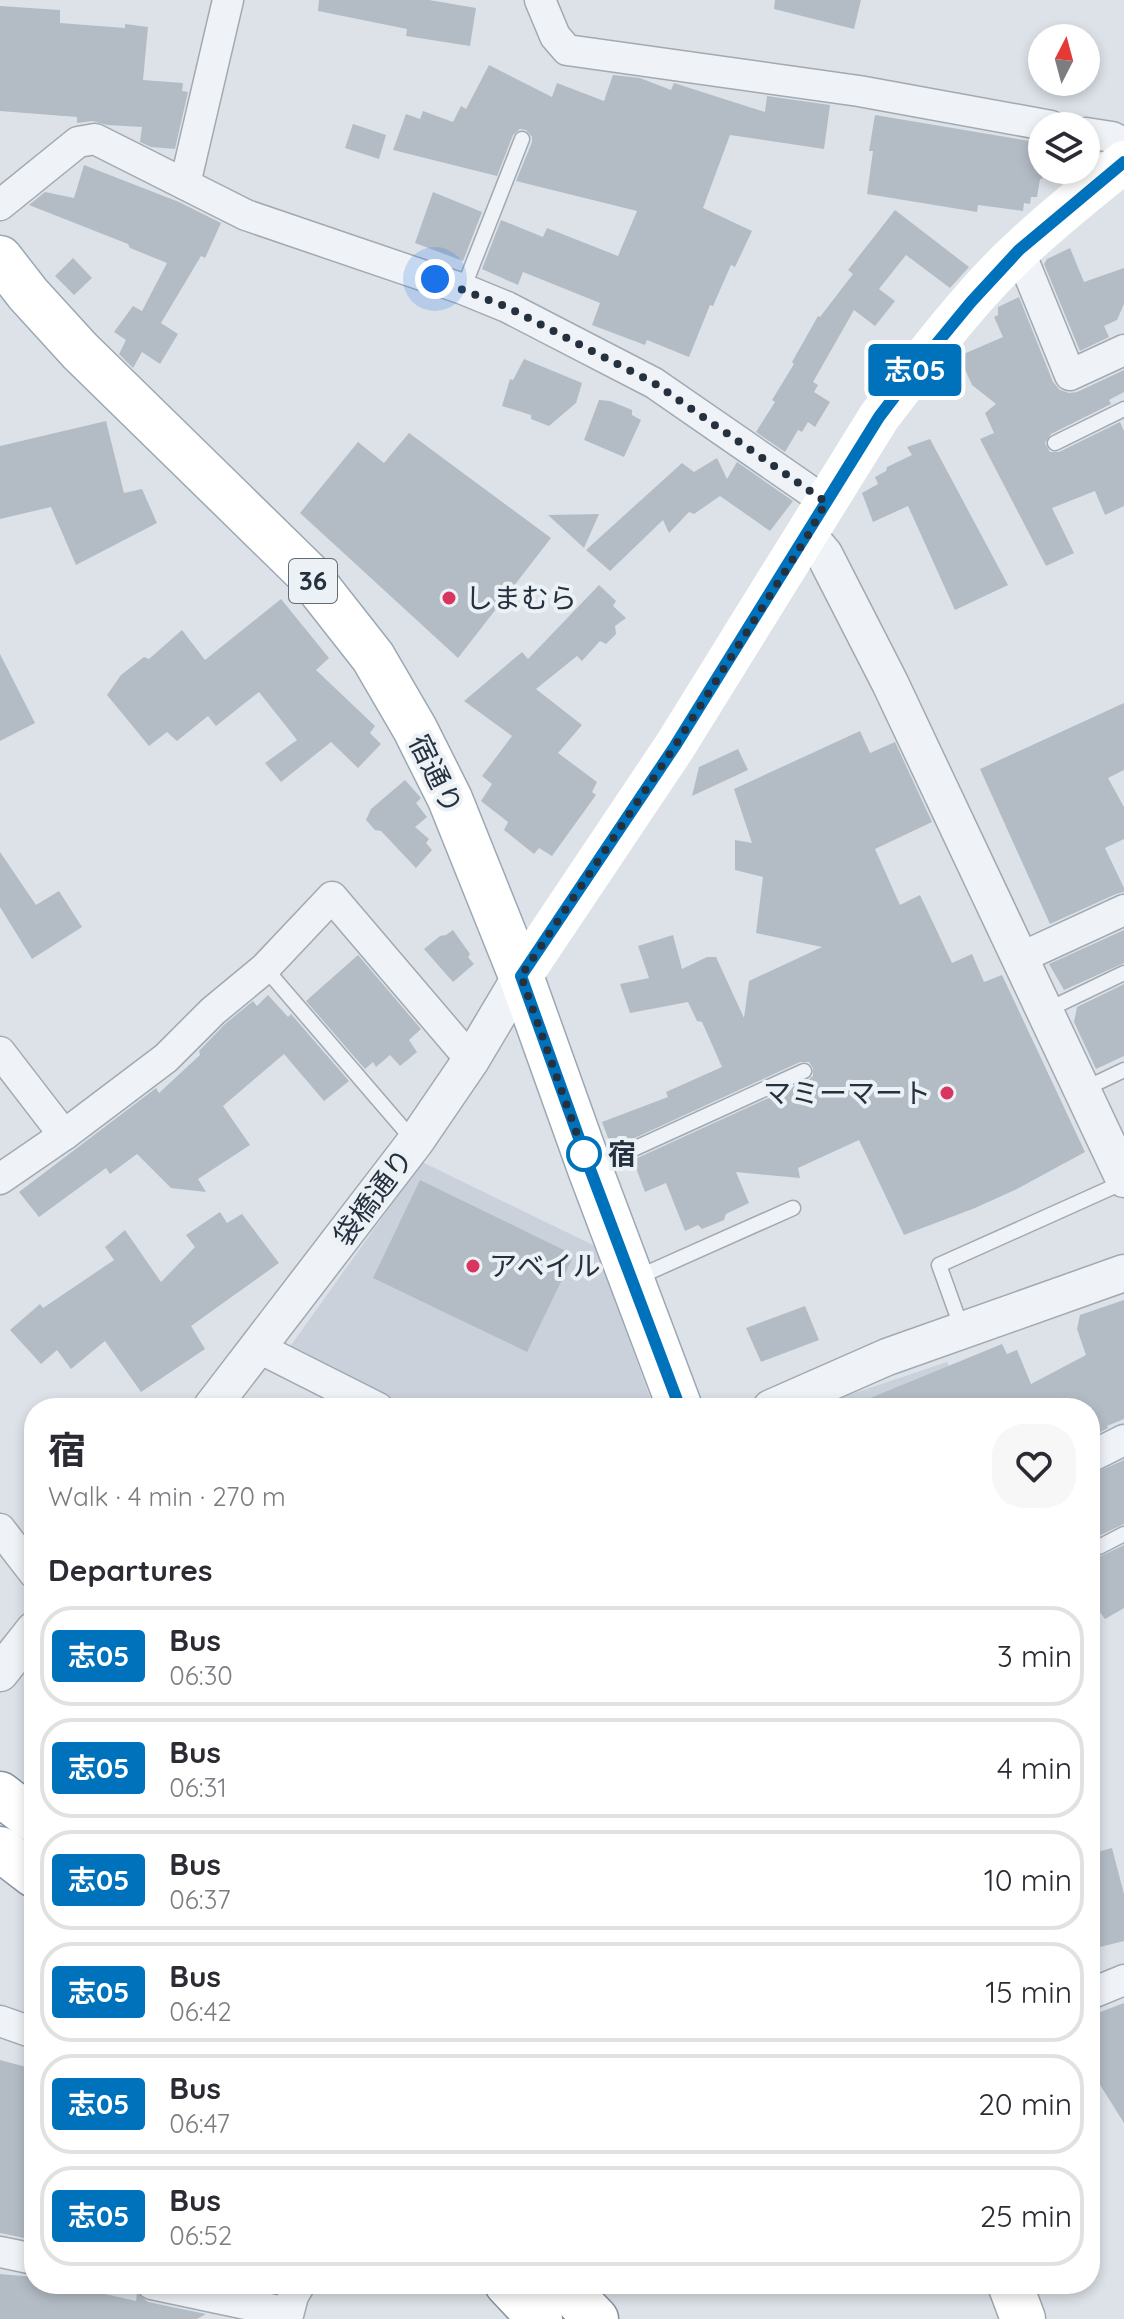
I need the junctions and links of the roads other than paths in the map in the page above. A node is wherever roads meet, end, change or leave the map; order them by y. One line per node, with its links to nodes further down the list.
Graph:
1 (228, 0): 8 (street)
2 (540, 0): 3 (street)
3 (1028, 122)
4 (1100, 135): 6 (street)
5 (522, 139): 12 (lane)
6 (1124, 143)
7 (1124, 162): 10 (main road)
8 (185, 184): 9 (street); 12 (street)
9 (0, 205)
10 (1019, 250): 13 (street); 16 (main road)
11 (0, 258): 21 (main road, 宿通り / 36)
12 (463, 289): 16 (street)
13 (1124, 350)
14 (1124, 409): 15 (lane)
15 (1055, 443)
16 (817, 518): 18 (street); 21 (main road)
17 (1124, 910): 18 (street)
18 (1020, 958): 22 (street)
19 (265, 968): 24 (street); 28 (street); 29 (lane)
20 (1124, 973): 22 (lane)
21 (521, 976): 24 (street, 袋橋通り); 30 (main road, 宿通り / 36)
22 (1045, 1011): 27 (street)
23 (0, 1052): 28 (street)
24 (471, 1060): 29 (street, 袋橋通り)
25 (1124, 1070): 27 (lane)
26 (804, 1071): 30 (lane)
27 (1082, 1090): 32 (street)
28 (64, 1135): 31 (street)
29 (415, 1142): 37 (street, 袋橋通り)
30 (590, 1169): 35 (main road, 宿通り / 36)
31 (0, 1179)
32 (1124, 1180): 36 (lane)
33 (793, 1208): 35 (lane)
34 (1124, 1273): 36 (street)
35 (631, 1280): 40 (main road, 宿通り / 36)
36 (963, 1330): 41 (street)
37 (259, 1348): 38 (street, 袋橋通り); 39 (street)
38 (219, 1398)
39 (358, 1398)
40 (676, 1398)
41 (794, 1398)
42 (1124, 1440): 43 (street)
43 (1100, 1452)
44 (0, 1529): 47 (street)
45 (1124, 1534): 46 (lane)
46 (1100, 1546)
47 (24, 1560)
48 (24, 1643): 49 (street)
49 (0, 1673)
50 (0, 1794): 51 (main road)
51 (24, 1812)
52 (0, 1849): 53 (main road)
53 (24, 1867)
54 (1124, 1980): 55 (street)
55 (1100, 1990)
56 (0, 2021): 57 (street)
57 (24, 2029)
58 (0, 2252): 59 (street)
59 (24, 2257)
60 (201, 2294): 65 (street)
61 (294, 2294): 65 (street)
62 (516, 2294): 66 (main road)
63 (572, 2294): 67 (main road)
64 (1014, 2294): 68 (main road)
65 (287, 2316)
66 (540, 2319)
67 (596, 2319)
68 (1023, 2319)

